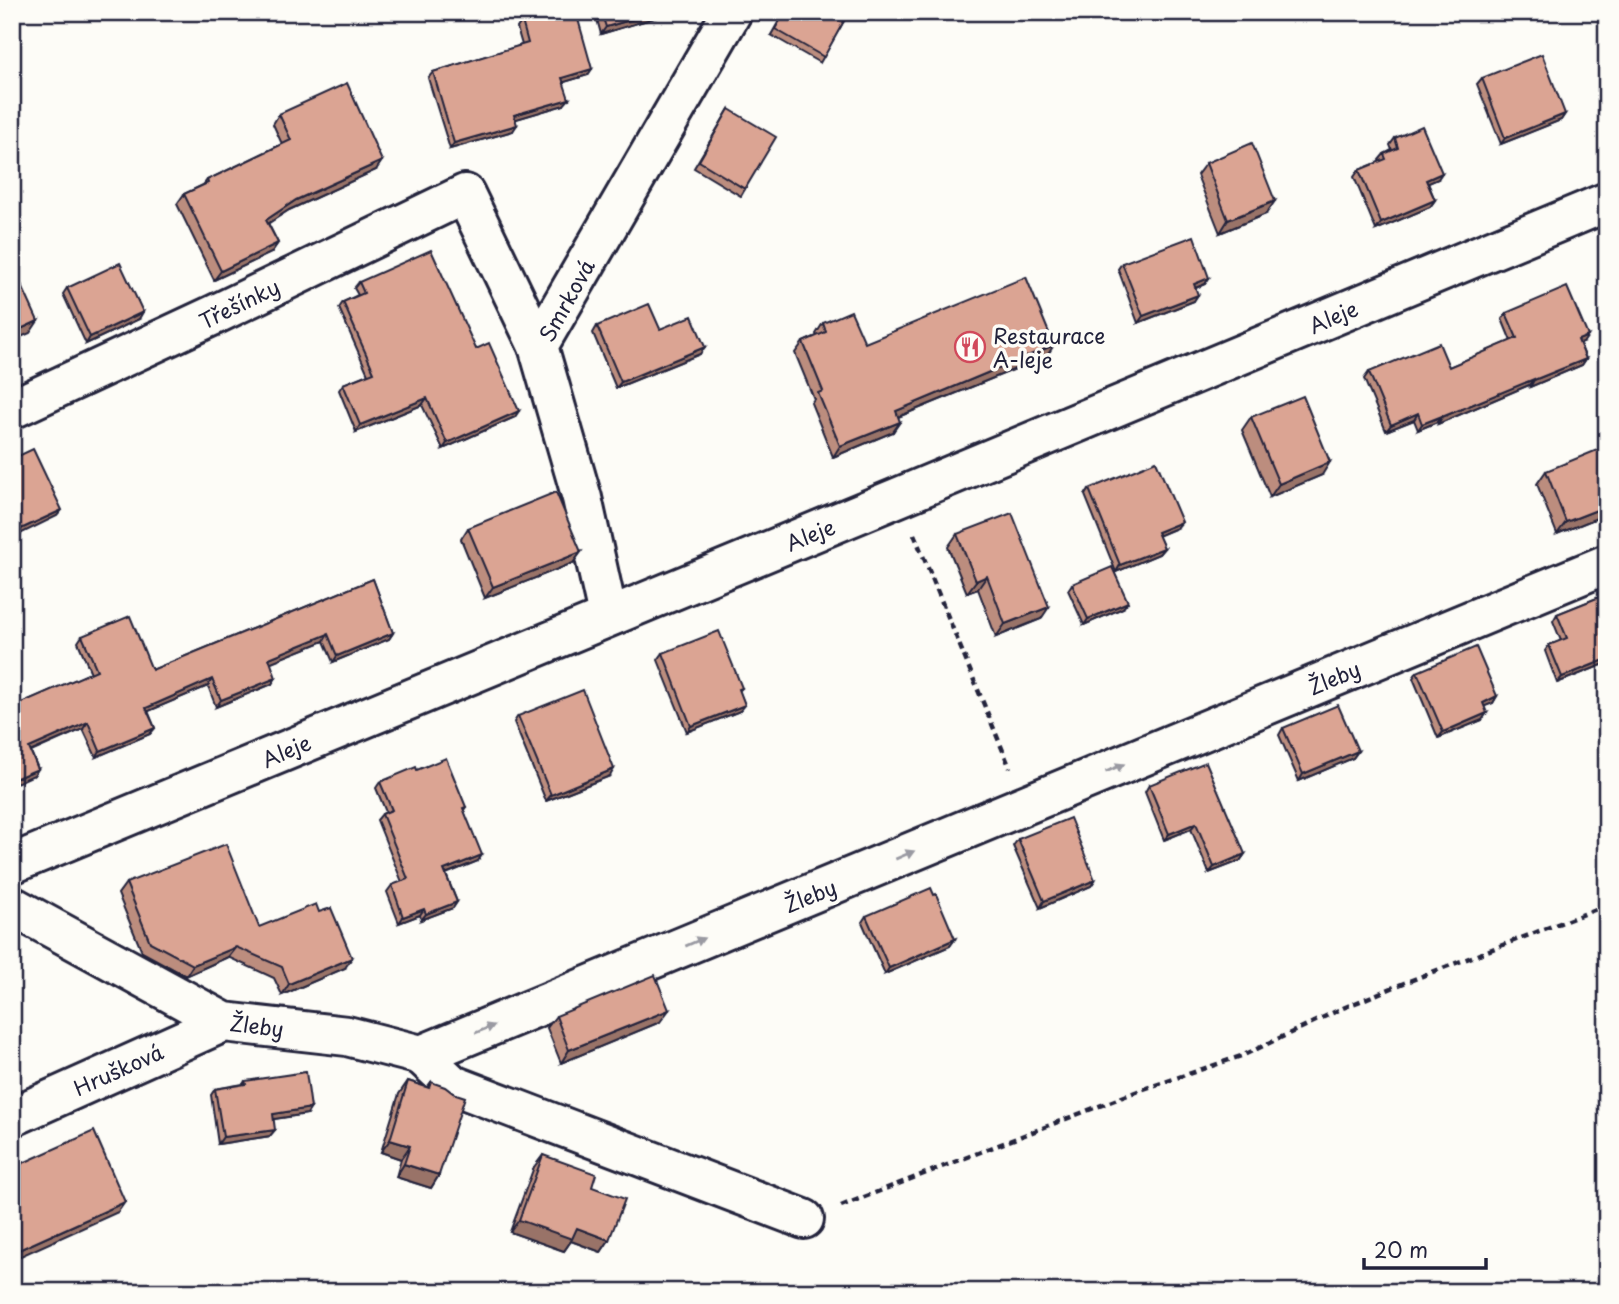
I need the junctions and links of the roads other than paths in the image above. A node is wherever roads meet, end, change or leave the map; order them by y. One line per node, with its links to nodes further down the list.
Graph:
1 (732, 12): 3 (street, Smrková)
2 (1607, 202): 6 (street, Aleje)
3 (538, 346): 4 (street, Třešínky); 6 (street, Smrková)
4 (12, 409)
5 (1607, 564): 10 (street, Žleby, one-way to 5)
6 (608, 616): 7 (street, Aleje)
7 (12, 864)
8 (12, 906): 9 (street, Žleby)
9 (223, 1022): 10 (street, Žleby); 11 (street, Hrušková)
10 (421, 1055): 12 (street)
11 (12, 1117)
12 (804, 1219)

